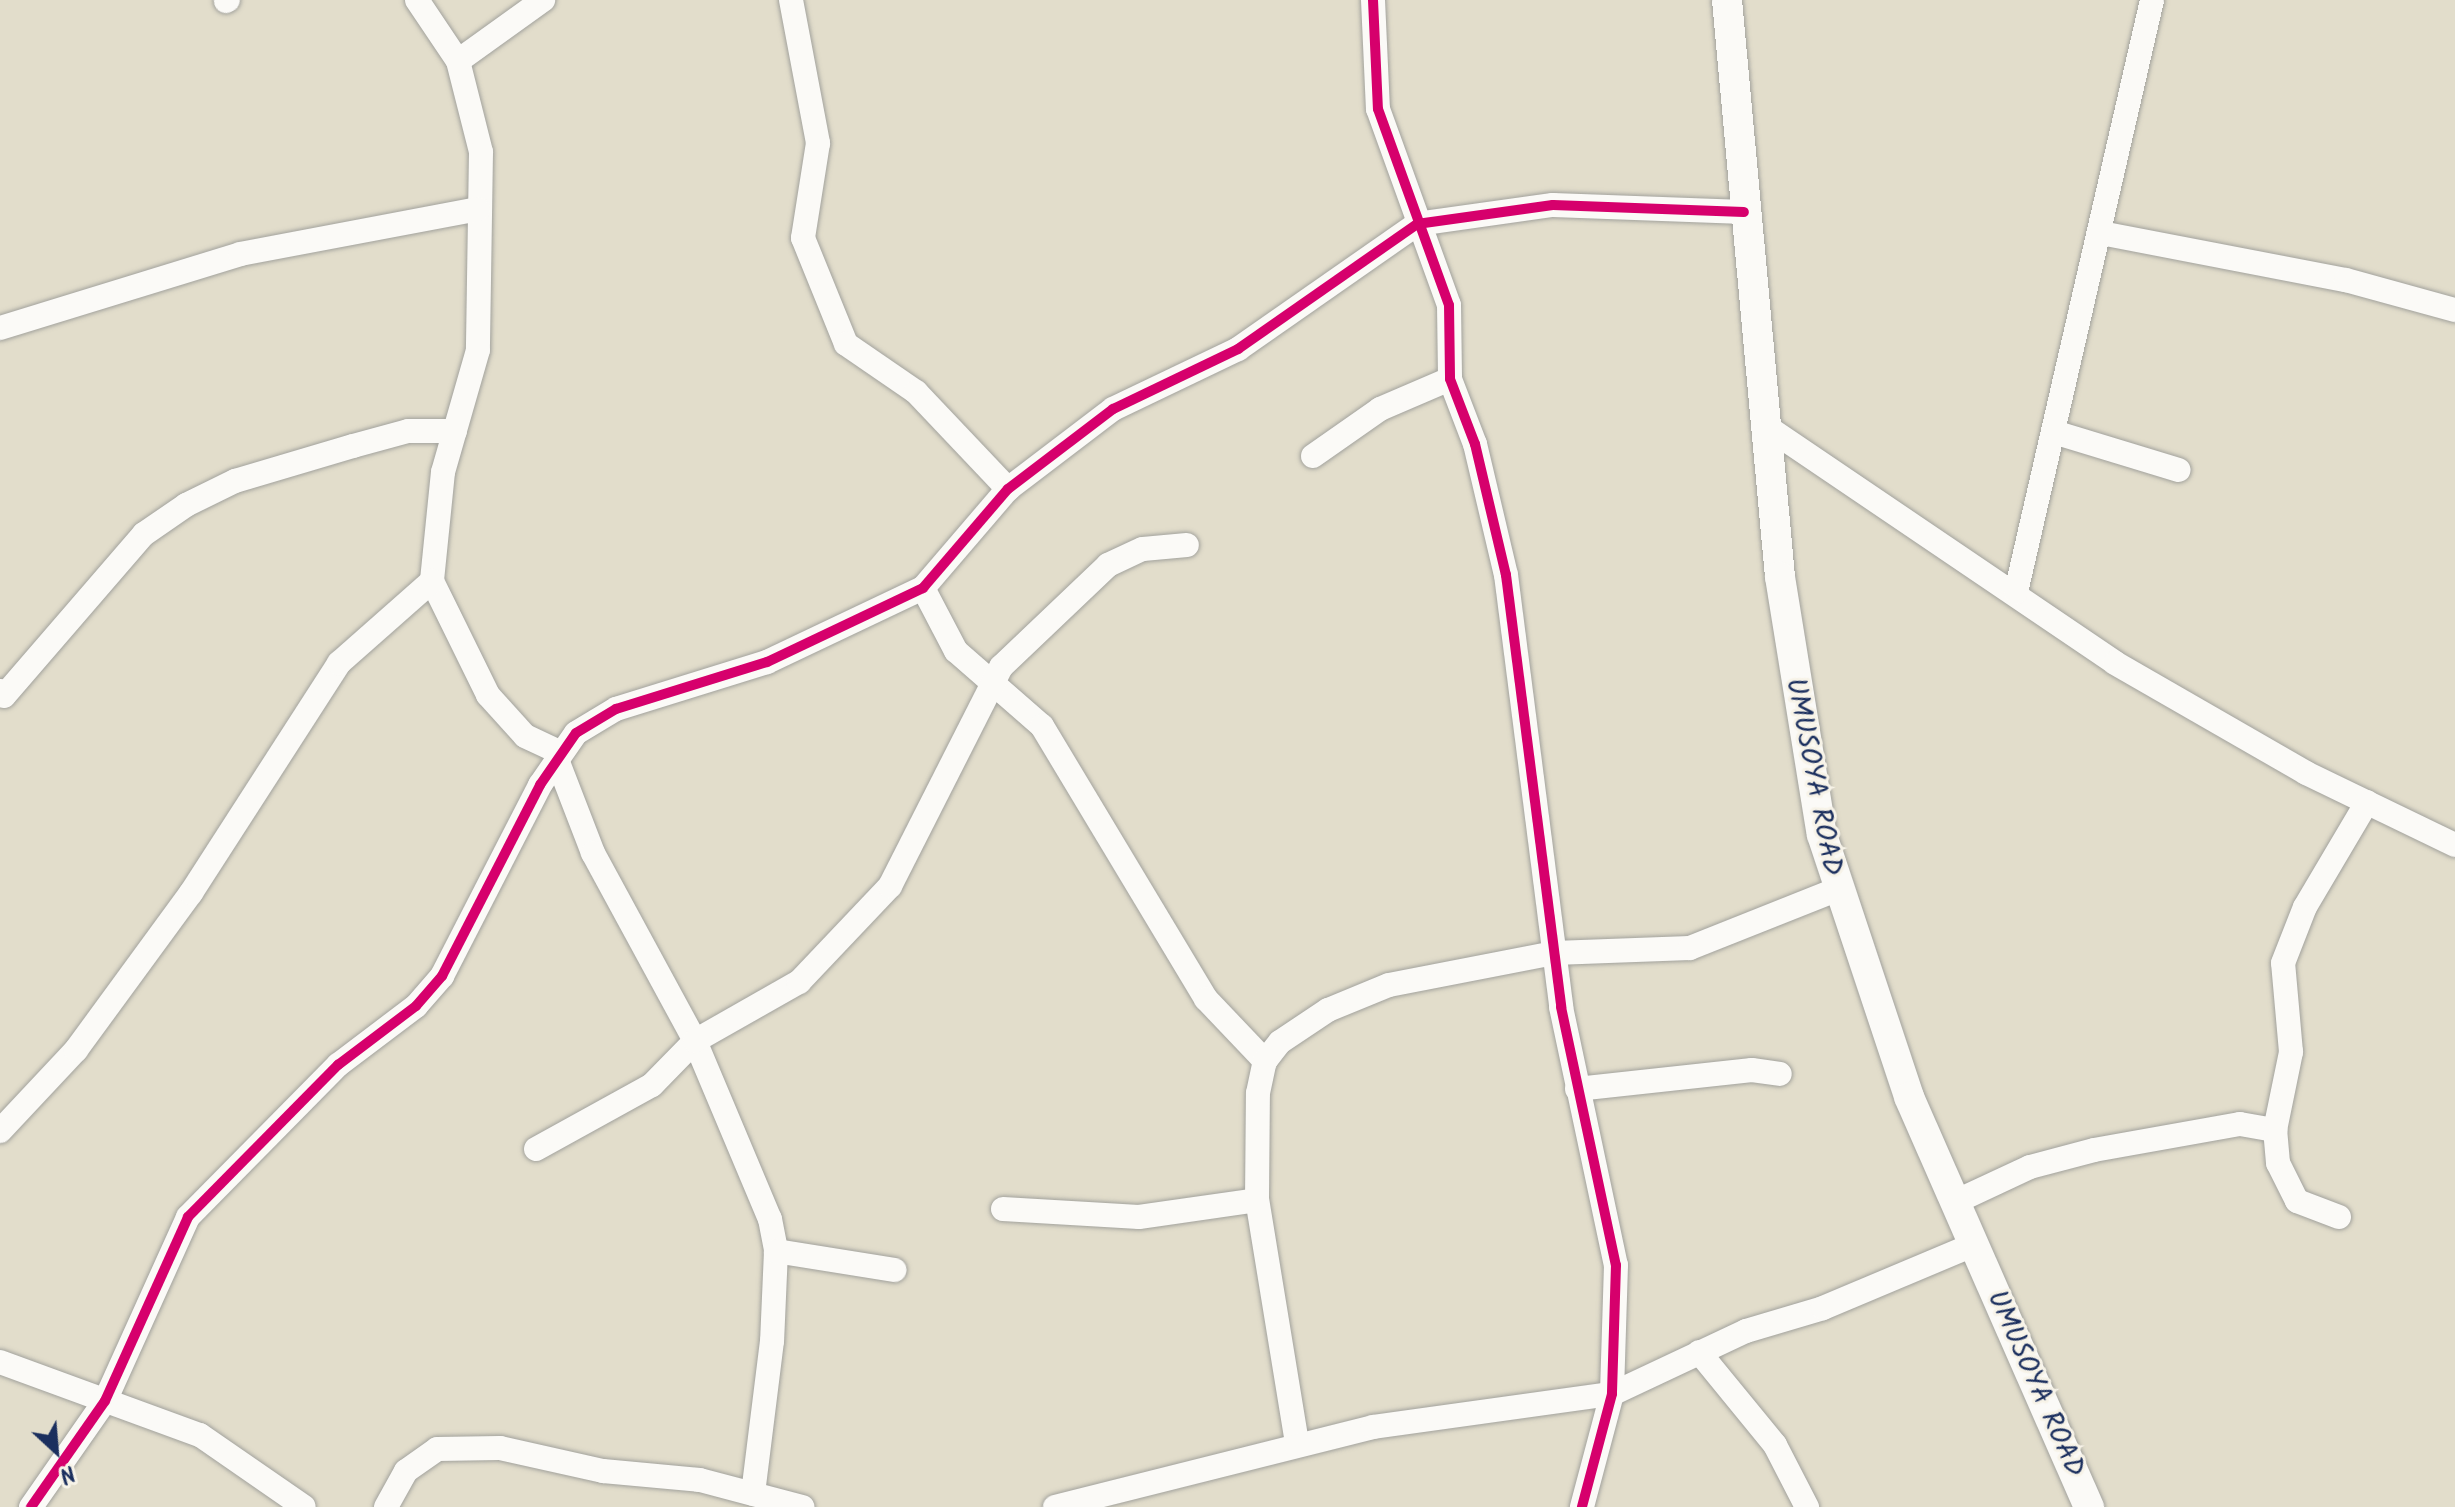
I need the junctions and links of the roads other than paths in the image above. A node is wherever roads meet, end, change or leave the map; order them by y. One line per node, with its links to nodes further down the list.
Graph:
1 (417, 0): 7 (street)
2 (543, 0): 7 (street)
3 (791, 0): 20 (street)
4 (1373, 0): 10 (street)
5 (1727, 0): 9 (main road, UMUSOYA ROAD)
6 (2152, 0): 11 (street)
7 (458, 61): 8 (street)
8 (478, 209): 13 (street); 16 (street)
9 (1744, 212): 10 (street); 15 (main road, UMUSOYA ROAD)
10 (1417, 224): 14 (street); 20 (street)
11 (2101, 233): 12 (street); 17 (street)
12 (2455, 310)
13 (0, 328)
14 (1450, 379): 18 (street); 31 (street)
15 (1767, 427): 24 (street); 30 (main road, UMUSOYA ROAD)
16 (455, 431): 22 (street); 26 (street)
17 (2057, 433): 19 (street); 24 (street)
18 (1313, 456)
19 (2179, 470)
20 (1008, 489): 23 (street)
21 (1187, 545): 25 (street)
22 (432, 581): 27 (street); 37 (street)
23 (923, 588): 25 (street); 27 (street)
24 (2016, 592): 28 (street)
25 (993, 680): 32 (street); 33 (street)
26 (0, 691)
27 (558, 754): 32 (street); 49 (street)
28 (2367, 802): 29 (street); 36 (street)
29 (2455, 845)
30 (1836, 890): 31 (street); 40 (main road, UMUSOYA ROAD)
31 (1554, 953): 33 (street); 35 (street)
32 (695, 1041): 38 (street); 44 (street)
33 (1265, 1061): 39 (street)
34 (1780, 1074): 35 (street)
35 (1577, 1089): 48 (street)
36 (2275, 1130): 40 (street); 42 (street)
37 (0, 1131)
38 (536, 1149)
39 (1257, 1200): 41 (street); 50 (street)
40 (1955, 1202): 43 (main road, UMUSOYA ROAD)
41 (1003, 1209)
42 (2339, 1217)
43 (1973, 1245): 46 (street); 59 (main road, UMUSOYA ROAD)
44 (776, 1251): 45 (street); 51 (street)
45 (894, 1270)
46 (1699, 1352): 48 (street); 58 (street)
47 (0, 1362): 49 (street)
48 (1612, 1394): 50 (street); 57 (street)
49 (105, 1401): 53 (street); 54 (street)
50 (1297, 1443): 52 (street)
51 (753, 1494): 55 (street); 56 (street)
52 (1069, 1506)
53 (31, 1507)
54 (304, 1507)
55 (386, 1507)
56 (802, 1507)
57 (1582, 1507)
58 (1807, 1507)
59 (2089, 1507)

